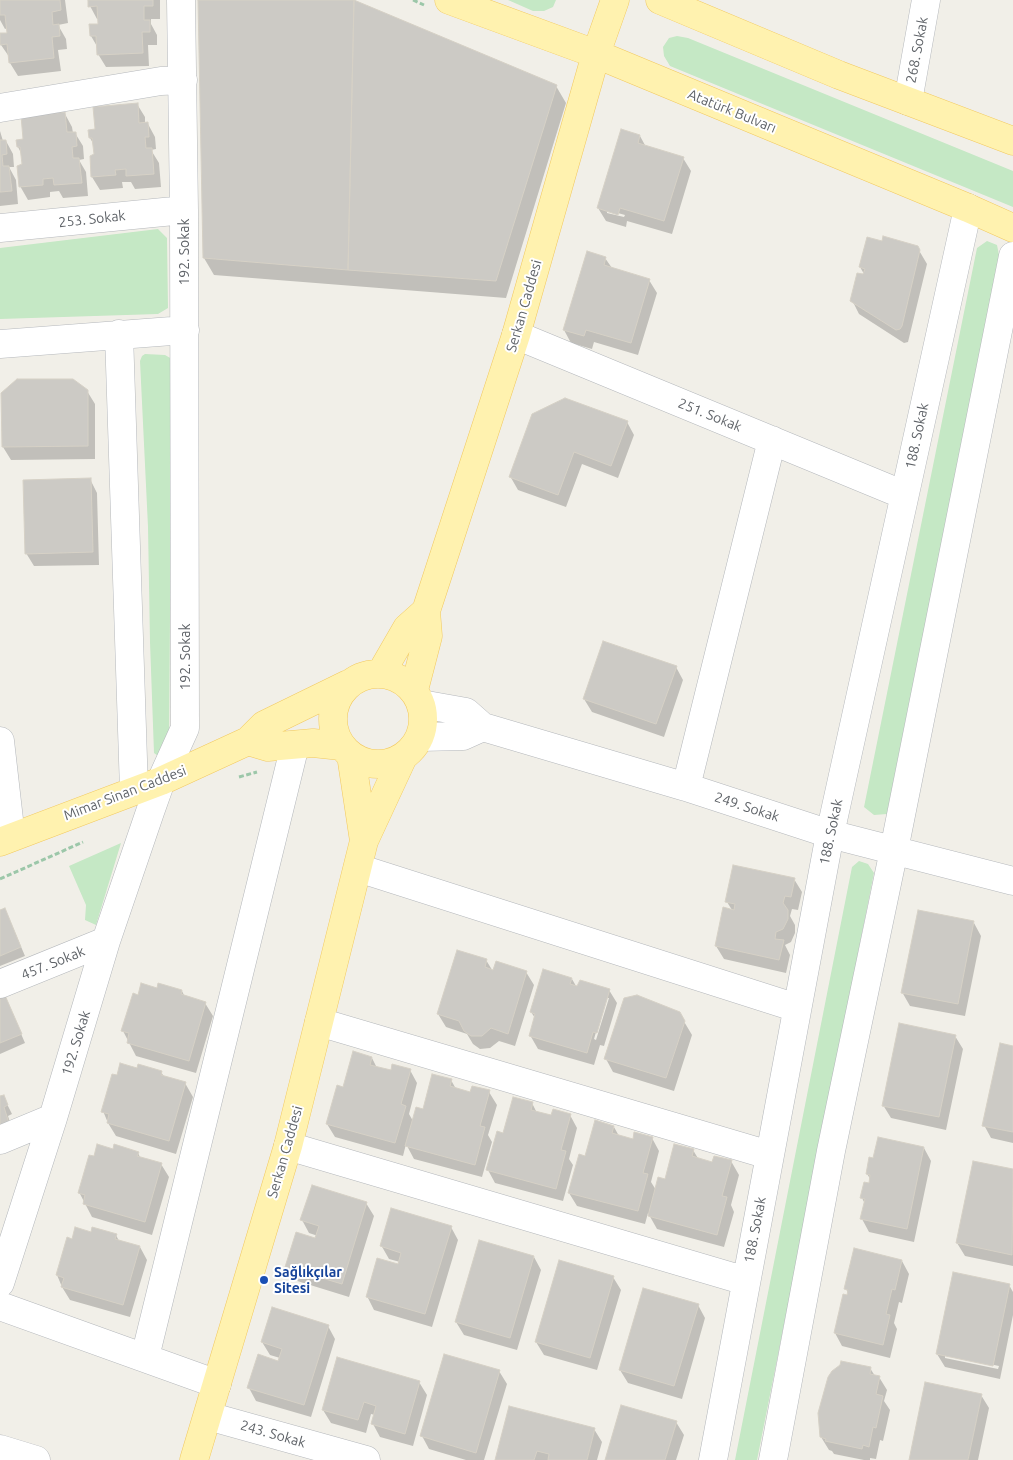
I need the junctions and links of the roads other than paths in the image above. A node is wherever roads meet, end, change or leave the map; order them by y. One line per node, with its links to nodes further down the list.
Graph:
1 (181, 0): 7 (street, 192. Sokak)
2 (615, 0): 6 (main road, Serkan Caddesi)
3 (660, 0): 8 (main road)
4 (926, 0): 8 (street, 268. Sokak)
5 (440, 4): 6 (main road, Atatürk Bulvarı)
6 (596, 54): 11 (main road, Atatürk Bulvarı); 18 (main road, Serkan Caddesi)
7 (182, 80): 9 (street); 12 (street, 192. Sokak)
8 (908, 101): 10 (main road)
9 (0, 108)
10 (1013, 141)
11 (968, 208): 14 (main road, Atatürk Bulvarı); 21 (street, 188. Sokak)
12 (184, 210): 13 (street, 253. Sokak); 16 (street, 192. Sokak)
13 (0, 228)
14 (1013, 228)
15 (1013, 256): 38 (street)
16 (185, 330): 17 (street); 32 (street, 192. Sokak)
17 (119, 334): 19 (street); 34 (street)
18 (516, 335): 20 (street, 251. Sokak); 22 (main road, Serkan Caddesi)
19 (0, 344)
20 (772, 440): 21 (street, 251. Sokak); 33 (street)
21 (904, 494): 35 (street, 188. Sokak)
22 (426, 611): 23 (main road); 25 (main road, Serkan Caddesi)
23 (381, 674): 24 (main road); 25 (main road)
24 (348, 684): 28 (main road, Mimar Sinan Caddesi); 31 (main road)
25 (418, 697): 26 (street); 30 (main road)
26 (483, 727): 30 (street); 33 (street, 249. Sokak)
27 (0, 741): 36 (street)
28 (248, 741): 29 (main road); 32 (main road, Mimar Sinan Caddesi)
29 (295, 745): 31 (main road); 52 (street)
30 (412, 747): 31 (main road); 37 (main road, Serkan Caddesi)
31 (346, 751): 37 (main road, Serkan Caddesi)
32 (161, 781): 34 (main road, Mimar Sinan Caddesi); 41 (street, 192. Sokak)
33 (686, 788): 35 (street, 249. Sokak)
34 (134, 790): 36 (main road, Mimar Sinan Caddesi)
35 (830, 834): 38 (street, 249. Sokak); 43 (street, 188. Sokak)
36 (6, 839)
37 (364, 841): 39 (main road, Serkan Caddesi)
38 (894, 850): 40 (street, 249. Sokak); 60 (street)
39 (358, 868): 43 (street); 44 (main road, Serkan Caddesi)
40 (1013, 881)
41 (106, 942): 42 (street, 457. Sokak); 45 (street, 192. Sokak)
42 (0, 984)
43 (797, 1008): 48 (street, 188. Sokak)
44 (319, 1022): 47 (main road, Serkan Caddesi); 48 (street)
45 (53, 1118): 46 (street); 50 (street, 192. Sokak)
46 (0, 1140)
47 (288, 1146): 49 (street); 53 (main road, Serkan Caddesi)
48 (770, 1155): 49 (street, 188. Sokak)
49 (746, 1281): 59 (street, 188. Sokak)
50 (0, 1283)
51 (0, 1306): 52 (street)
52 (145, 1357): 53 (street)
53 (217, 1384): 54 (main road, Serkan Caddesi)
54 (208, 1416): 57 (main road, Serkan Caddesi); 58 (street, 243. Sokak)
55 (0, 1449): 56 (street)
56 (36, 1460)
57 (194, 1460)
58 (366, 1460)
59 (713, 1460)
60 (773, 1460)

